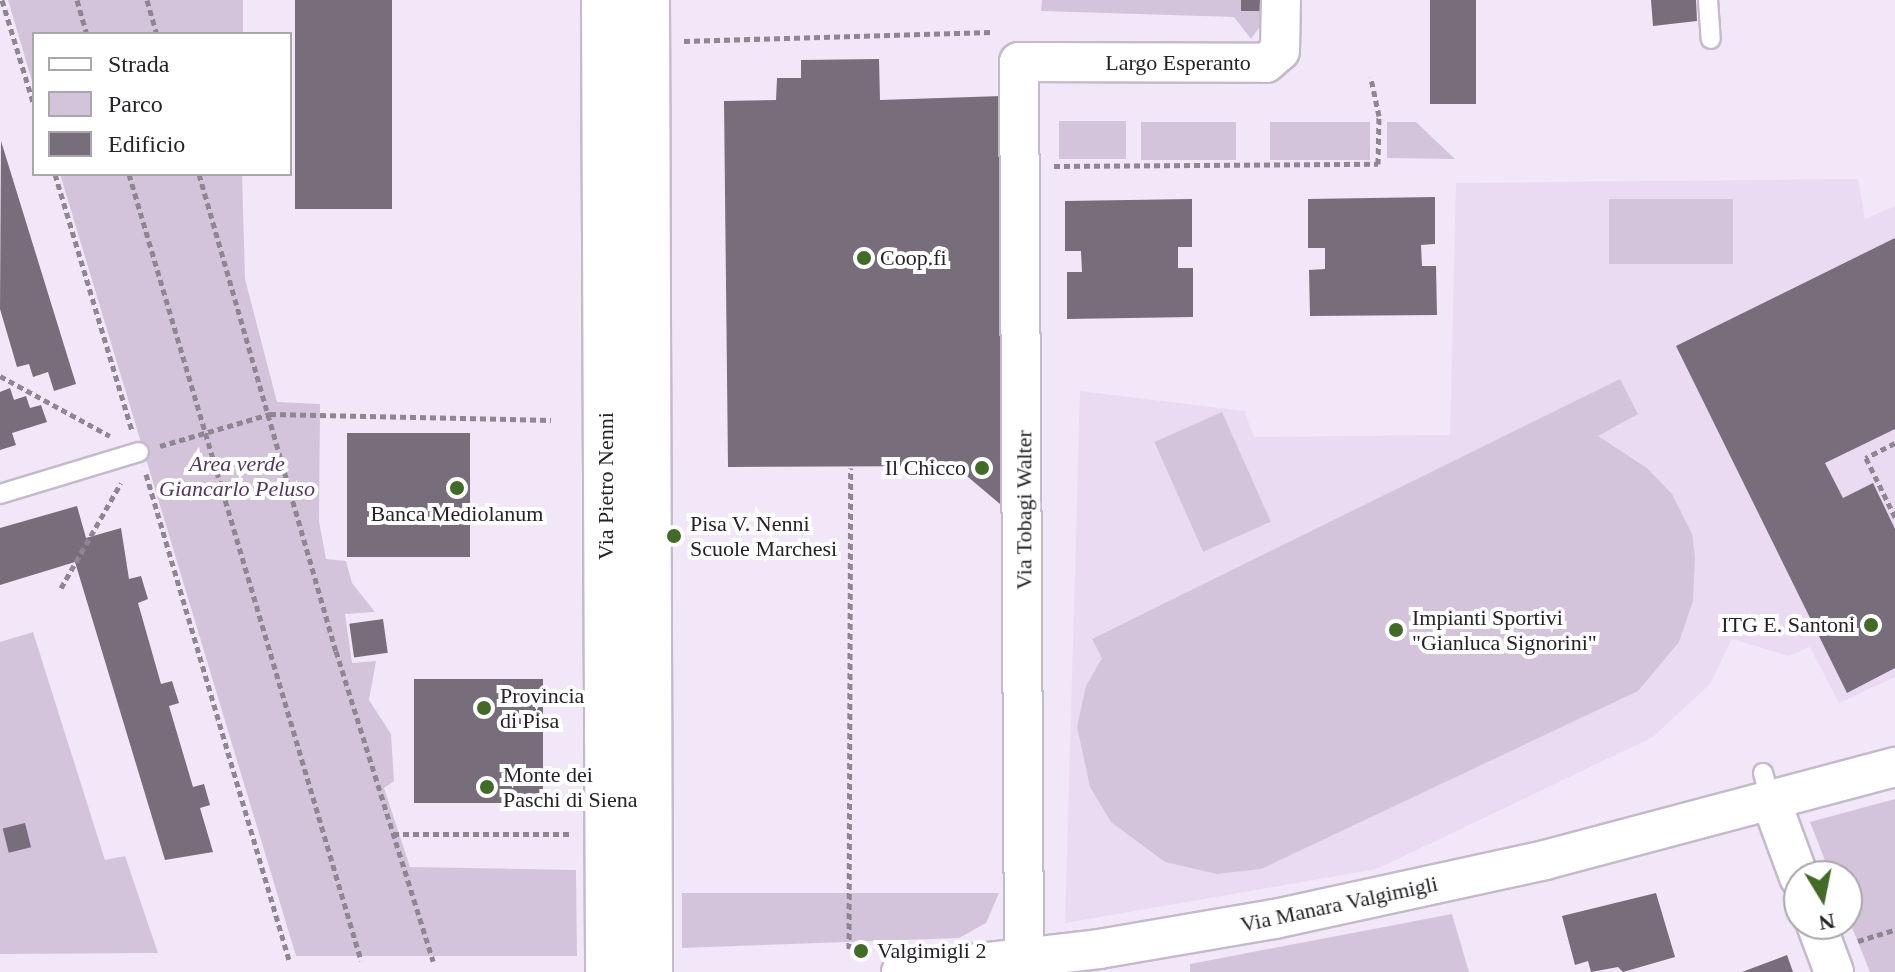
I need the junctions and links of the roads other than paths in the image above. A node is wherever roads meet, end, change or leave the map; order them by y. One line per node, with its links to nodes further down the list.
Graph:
1 (604, 0): 14 (main road, Via Pietro Nenni)
2 (1281, 0): 6 (street, Largo Esperanto)
3 (1708, 0): 5 (lane)
4 (647, 20): 15 (main road, Via Pietro Nenni)
5 (1711, 39)
6 (1019, 62): 13 (street, Via Tobagi Walter)
7 (139, 452): 8 (lane)
8 (0, 494)
9 (1895, 767): 10 (street, Via Manara Valgimigli)
10 (1767, 787): 11 (street); 13 (street, Via Manara Valgimigli)
11 (1793, 860)
12 (1822, 940): 17 (street)
13 (1024, 958): 16 (street, Via Manara Valgimigli)
14 (608, 972)
15 (650, 972)
16 (901, 972)
17 (1834, 972)

